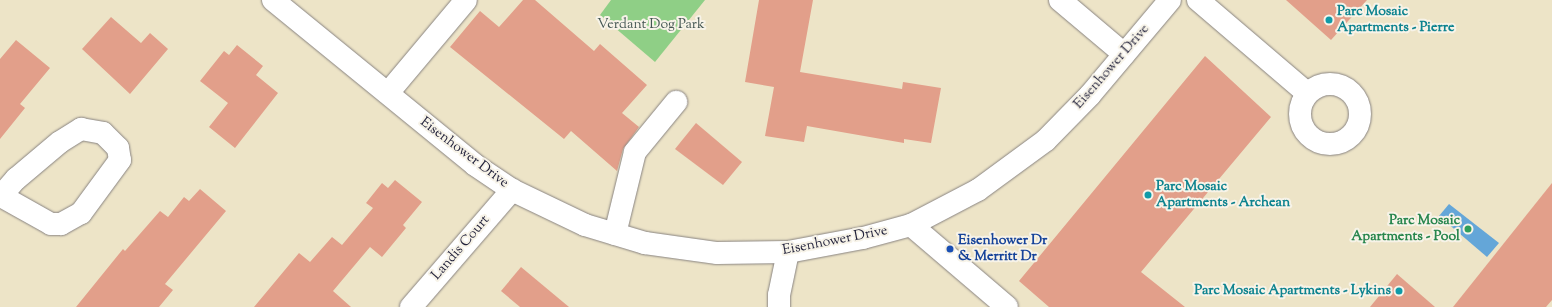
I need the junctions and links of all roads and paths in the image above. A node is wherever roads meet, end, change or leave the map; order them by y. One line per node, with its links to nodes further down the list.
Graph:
1 (273, 0): 7 (street, Eisenhower Drive)
2 (466, 0): 7 (street)
3 (1060, 0): 6 (street)
4 (1170, 0): 6 (street, Eisenhower Drive)
5 (1198, 0): 8 (street)
6 (1124, 54): 12 (street, Eisenhower Drive)
7 (388, 93): 10 (street, Eisenhower Drive)
8 (1307, 94)
9 (676, 102): 13 (street)
10 (512, 190): 13 (street, Eisenhower Drive); 15 (street, Landis Court)
11 (0, 196): 11 (street)
12 (911, 225): 14 (street, Eisenhower Drive); 17 (street)
13 (615, 234): 14 (street, Eisenhower Drive)
14 (788, 252): 16 (street)
15 (411, 307)
16 (779, 307)
17 (1007, 307)

